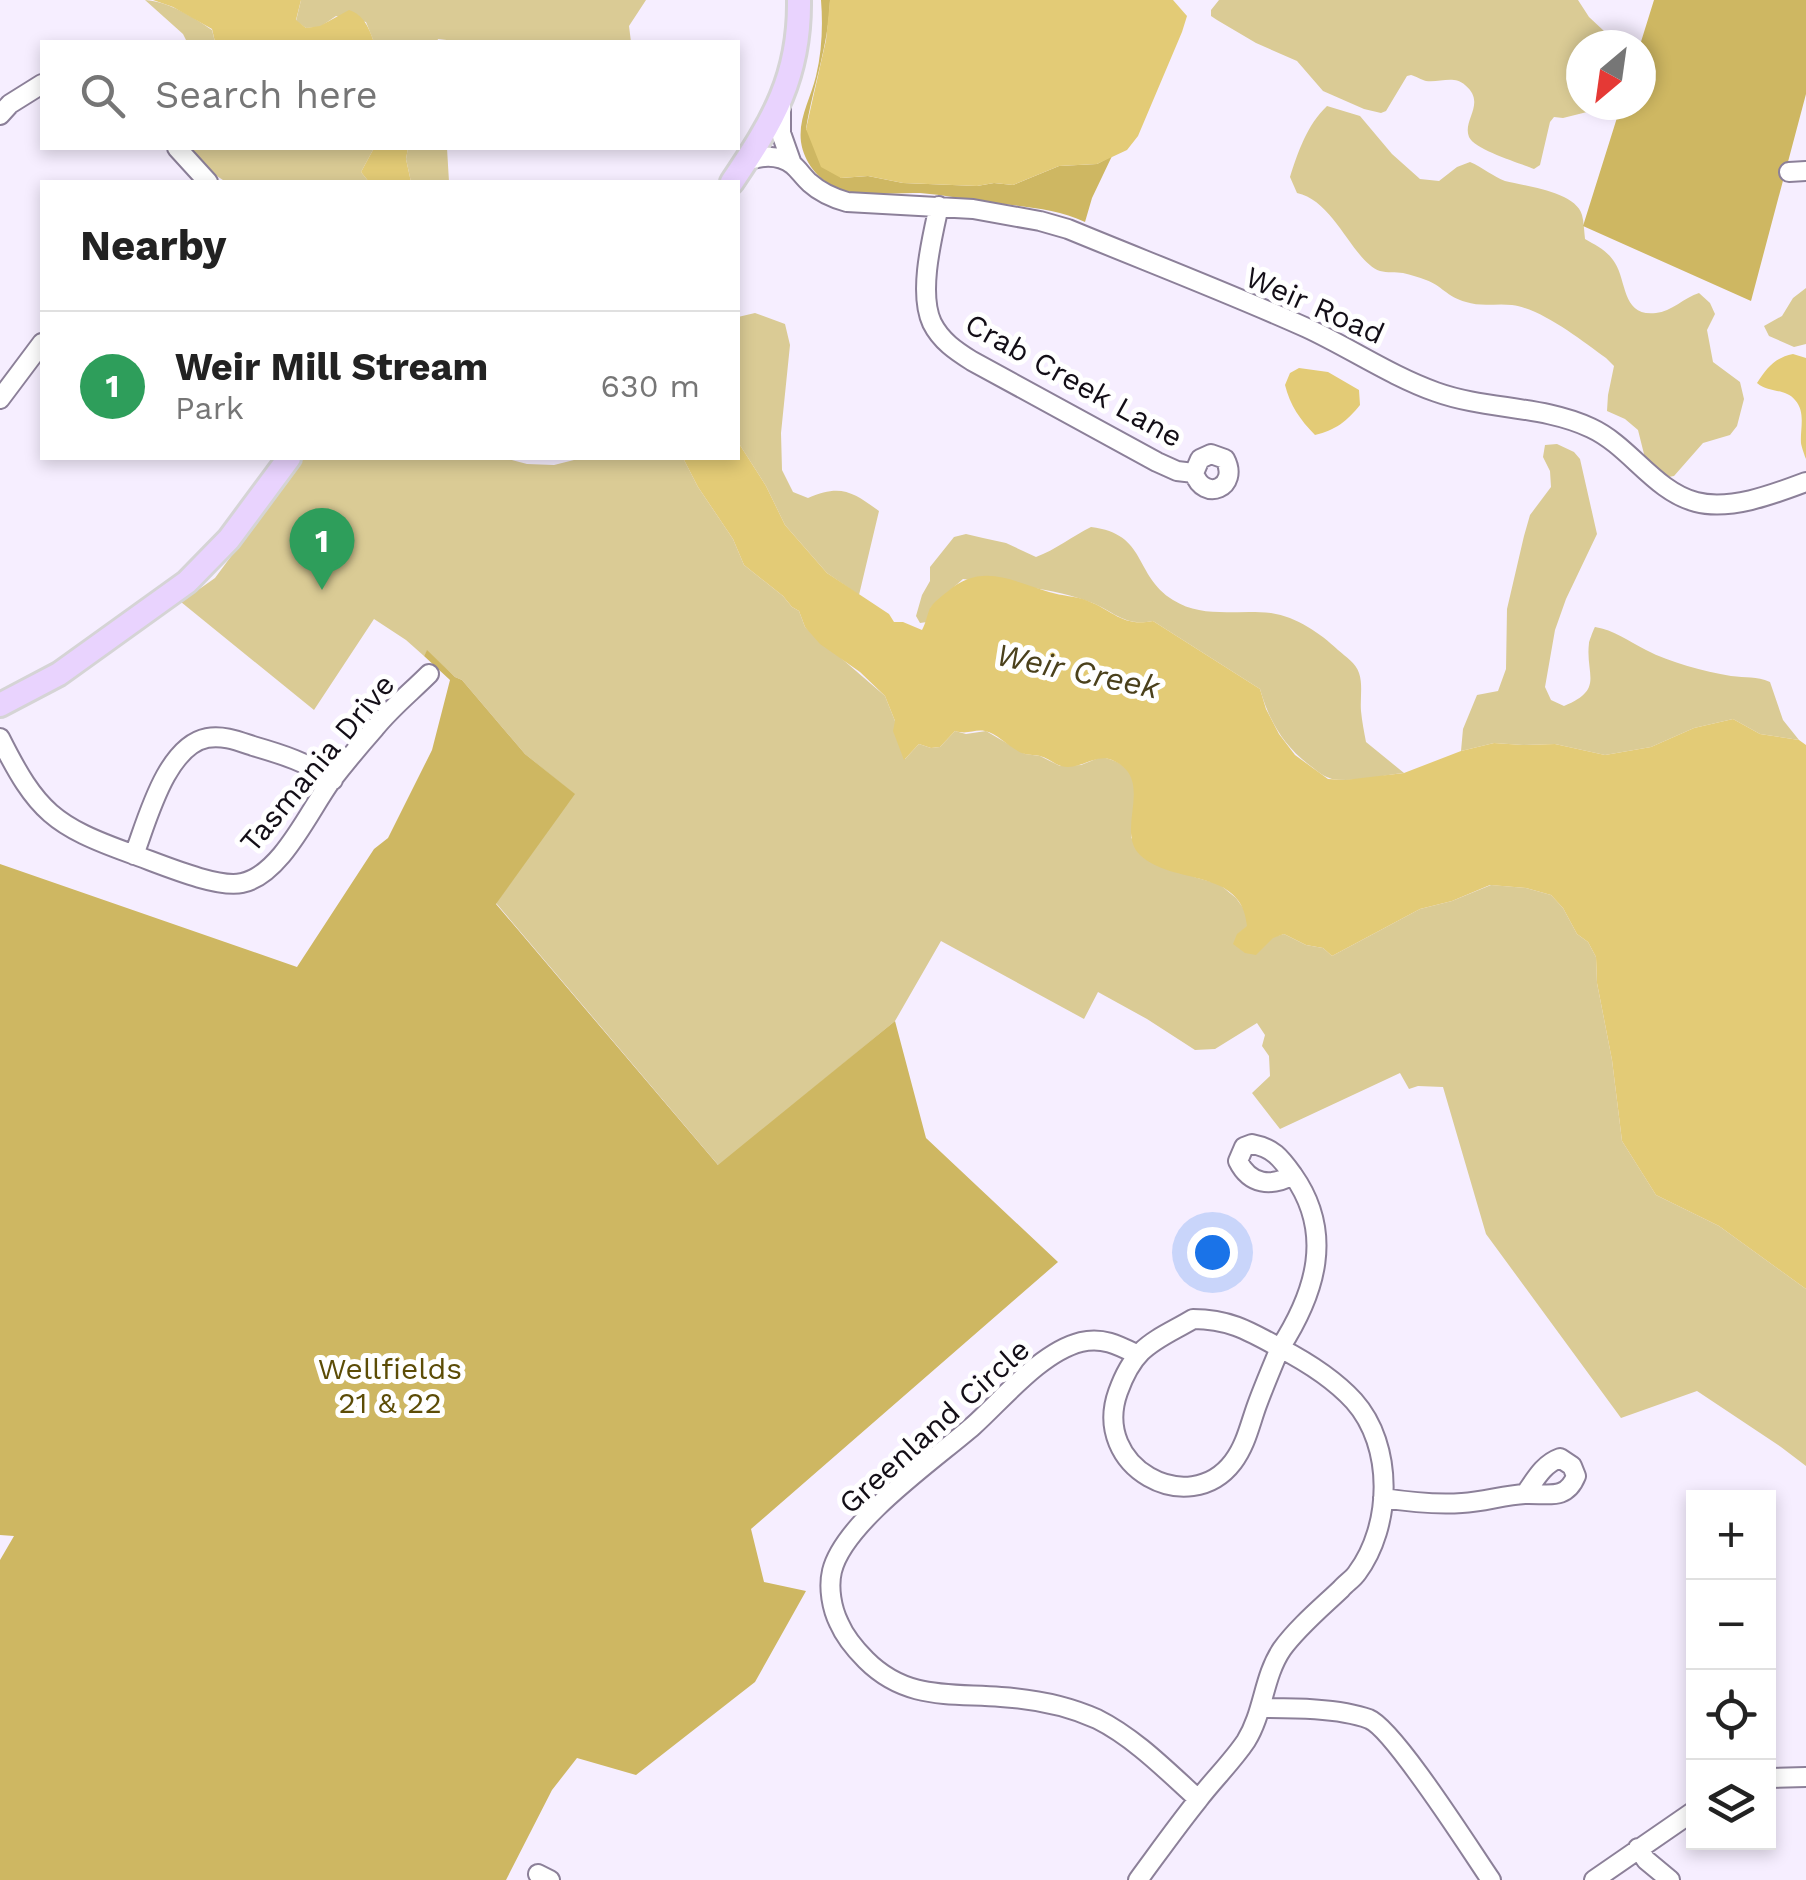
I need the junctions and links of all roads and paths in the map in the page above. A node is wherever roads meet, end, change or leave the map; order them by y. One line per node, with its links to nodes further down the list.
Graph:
1 (799, 0): 3 (main road)
2 (40, 85): 4 (street)
3 (782, 99): 6 (main road); 7 (street)
4 (0, 115)
5 (179, 150): 8 (street)
6 (746, 160): 7 (street); 9 (main road)
7 (792, 164): 10 (street, Weir Road)
8 (206, 180)
9 (733, 180)
10 (939, 206): 14 (street, Crab Creek Lane); 15 (street, Weir Road)
11 (40, 346): 12 (street)
12 (0, 400)
13 (287, 460): 17 (main road)
14 (1194, 473)
15 (1806, 482)
16 (430, 674): 19 (street, Tasmania Drive)
17 (0, 705)
18 (0, 738): 20 (street, Tasmania Drive)
19 (332, 780): 20 (street, Tasmania Drive); 20 (street)
20 (134, 854)
21 (1293, 1175): 22 (street)
22 (1280, 1348): 23 (street); 23 (street); 25 (street)
23 (1138, 1355): 29 (street, Greenland Circle)
24 (1526, 1494): 25 (street)
25 (1383, 1498): 26 (street)
26 (1260, 1708): 29 (street); 33 (street)
27 (1806, 1776): 28 (street)
28 (1776, 1778)
29 (1198, 1799): 32 (street)
30 (1686, 1815): 31 (street)
31 (1638, 1848): 34 (street); 35 (street)
32 (1138, 1880)
33 (1492, 1880)
34 (1594, 1880)
35 (1670, 1880)

